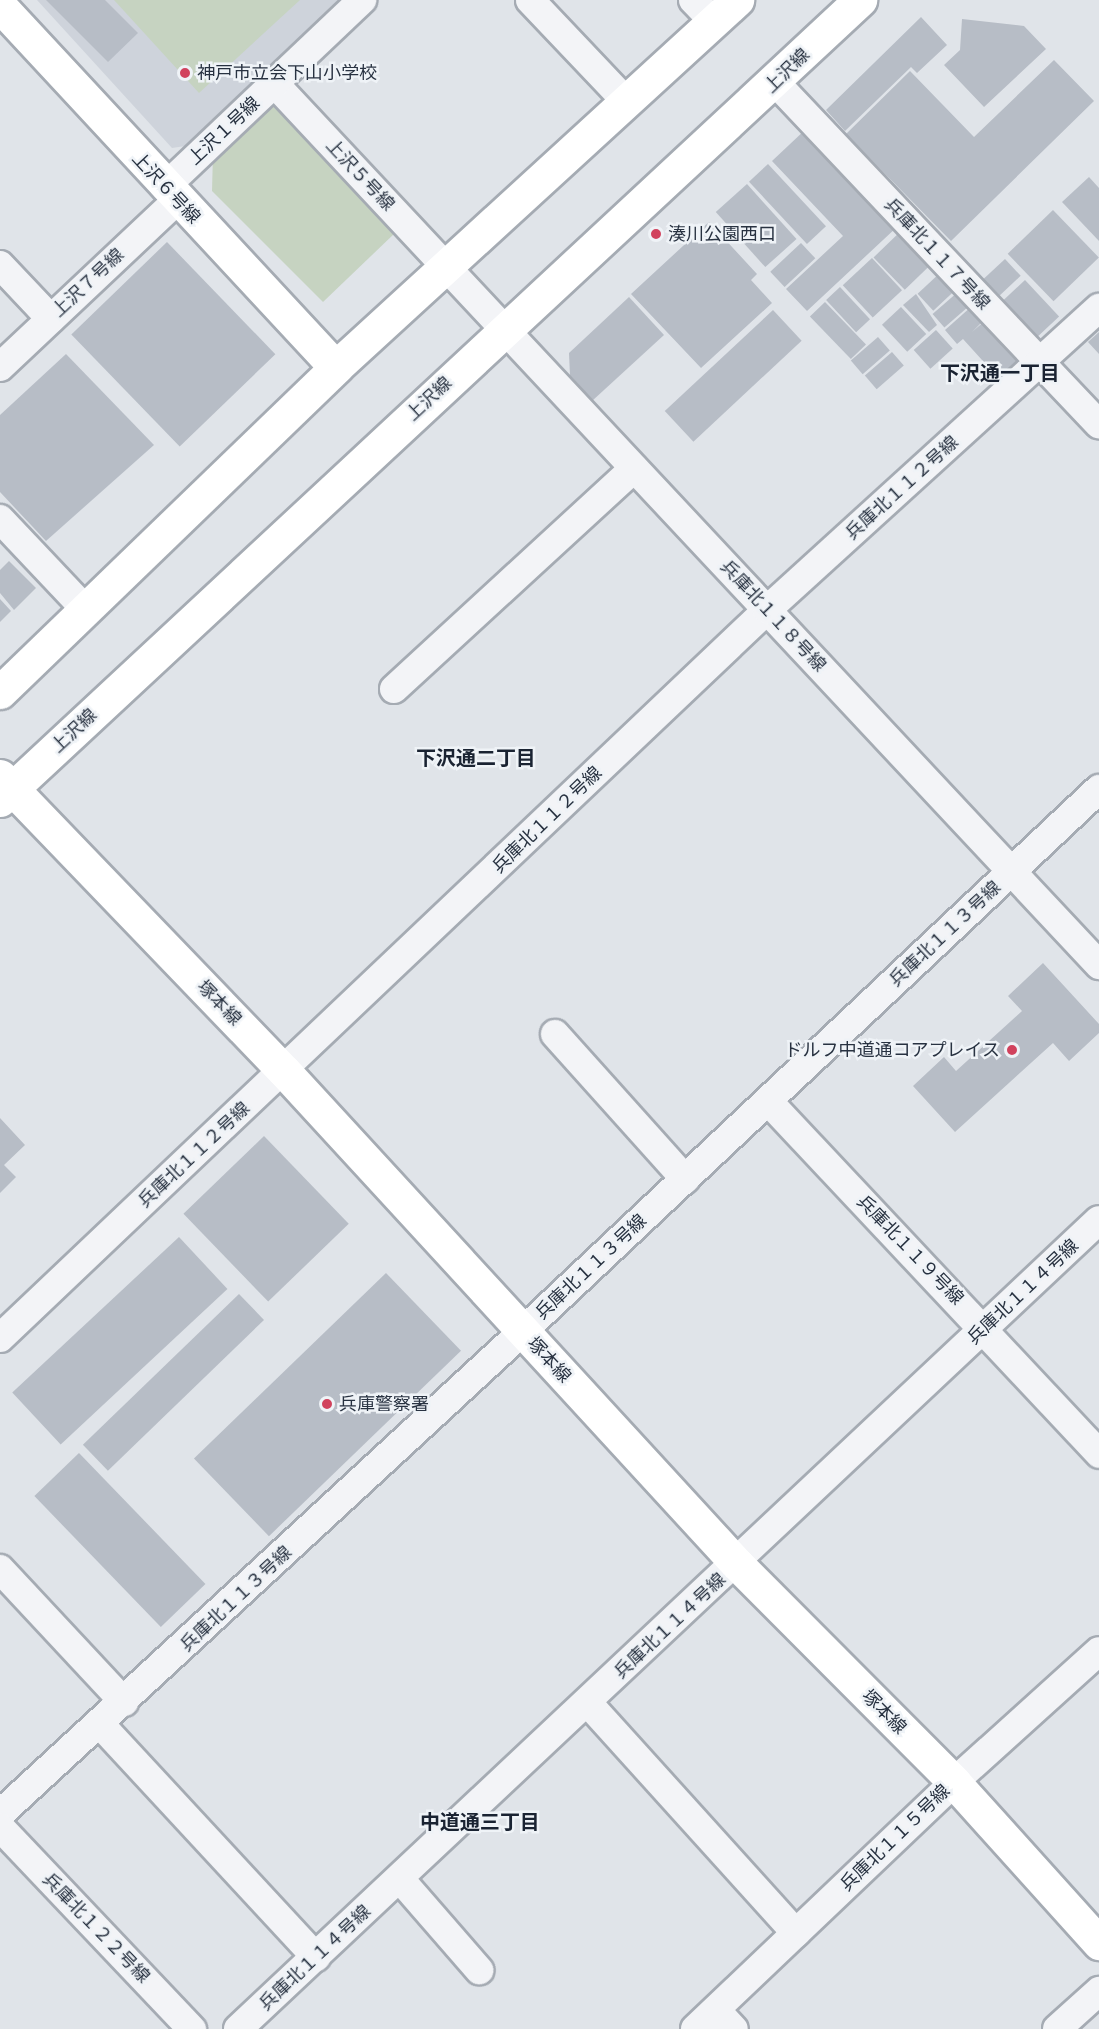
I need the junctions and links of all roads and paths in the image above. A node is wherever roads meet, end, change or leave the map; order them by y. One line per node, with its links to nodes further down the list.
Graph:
1 (362, 0): 8 (street, 上沢１号線)
2 (530, 0): 9 (street)
3 (737, 0): 6 (main road)
4 (861, 0): 7 (main road, 上沢線)
5 (0, 6): 10 (main road, 上沢６号線)
6 (703, 11): 9 (main road)
7 (776, 82): 15 (main road, 上沢線); 16 (street, 兵庫北１１７号線)
8 (274, 83): 10 (street, 上沢１号線); 12 (street, 上沢５号線)
9 (626, 101): 12 (main road)
10 (171, 193): 14 (street, 上沢７号線); 18 (main road, 上沢６号線)
11 (0, 265): 14 (street)
12 (446, 267): 15 (street, 兵庫北１１８号線); 18 (main road)
13 (1099, 308): 16 (street, 兵庫北１１２号線)
14 (51, 319): 17 (street, 上沢７号線)
15 (504, 328): 20 (street, 兵庫北１１８号線); 26 (main road, 上沢線)
16 (1041, 363): 19 (street, 兵庫北１１７号線); 23 (street, 兵庫北１１２号線)
17 (0, 367)
18 (336, 367): 22 (main road)
19 (1099, 425)
20 (634, 468): 23 (street, 兵庫北１１８号線); 24 (street)
21 (0, 519): 22 (street)
22 (85, 609): 25 (main road)
23 (767, 610): 28 (street, 兵庫北１１８号線); 31 (street, 兵庫北１１２号線)
24 (394, 690)
25 (0, 692)
26 (4, 788): 31 (main road, 塚本線)
27 (1099, 789): 28 (street, 兵庫北１１３号線)
28 (1012, 872): 29 (street, 兵庫北１１８号線); 32 (street, 兵庫北１１３号線)
29 (1099, 965)
30 (555, 1034): 33 (street)
31 (284, 1071): 36 (main road, 塚本線); 37 (street, 兵庫北１１２号線)
32 (768, 1101): 33 (street, 兵庫北１１３号線); 35 (street, 兵庫北１１９号線)
33 (685, 1179): 36 (street, 兵庫北１１３号線)
34 (1099, 1220): 35 (street, 兵庫北１１４号線)
35 (985, 1328): 38 (street, 兵庫北１１９号線); 39 (street, 兵庫北１１４号線)
36 (523, 1331): 39 (main road, 塚本線); 42 (street, 兵庫北１１３号線)
37 (0, 1338)
38 (1099, 1454)
39 (737, 1564): 43 (street, 兵庫北１１４号線); 45 (main road, 塚本線)
40 (0, 1569): 42 (street)
41 (1099, 1652): 45 (street, 兵庫北１１５号線)
42 (124, 1702): 44 (street, 兵庫北１１３号線)
43 (588, 1703): 48 (street, 兵庫北１１４号線); 49 (street)
44 (100, 1724): 46 (street, 兵庫北１１３号線); 51 (street)
45 (954, 1782): 49 (street, 兵庫北１１５号線); 50 (main road, 塚本線)
46 (0, 1814)
47 (0, 1827): 55 (street, 兵庫北１２２号線)
48 (400, 1879): 51 (street, 兵庫北１１４号線); 52 (street)
49 (796, 1933): 54 (street, 兵庫北１１５号線)
50 (1099, 1943)
51 (316, 1957): 56 (street, 兵庫北１１４号線)
52 (479, 1970)
53 (1099, 1991): 58 (street)
54 (725, 2019): 57 (street, 兵庫北１１５号線)
55 (192, 2029)
56 (238, 2029)
57 (695, 2029)
58 (1058, 2029)

